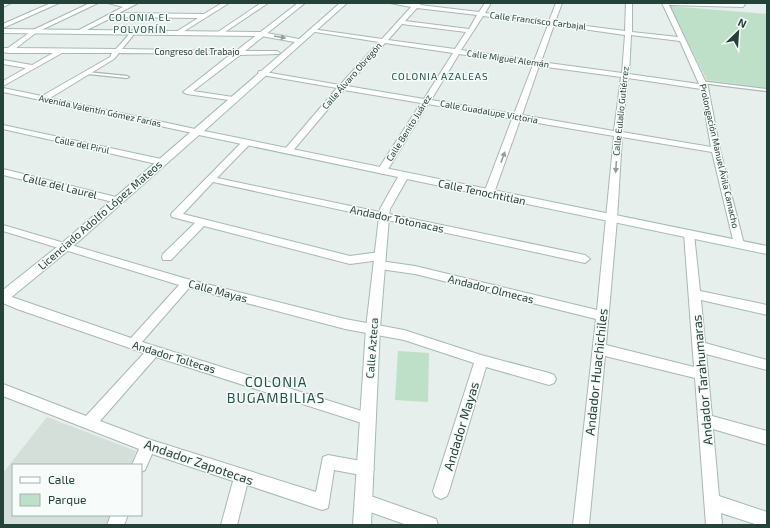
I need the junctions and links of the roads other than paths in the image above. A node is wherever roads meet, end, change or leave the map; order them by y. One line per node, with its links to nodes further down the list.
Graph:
1 (8, 3): 16 (street)
2 (56, 3): 23 (street)
3 (95, 3): 25 (street)
4 (111, 3): 14 (street)
5 (226, 3): 20 (street)
6 (264, 3): 31 (street)
7 (302, 3): 33 (street)
8 (344, 3): 26 (street, Licenciado Adolfo López Mateos)
9 (392, 3): 15 (street, Calle Francisco Carbajal)
10 (488, 3): 18 (street, Calle Benito Juárez)
11 (559, 3): 22 (street)
12 (629, 3): 32 (street, Calle Eulalio Gutiérrez)
13 (667, 3): 17 (street); 34 (street, Prolongación Manuel Ávila Camacho)
14 (132, 4): 19 (street)
15 (417, 4): 18 (street, Calle Francisco Carbajal); 21 (street, Calle Álvaro Obregón)
16 (3, 5)
17 (743, 5)
18 (482, 14): 22 (street, Calle Francisco Carbajal); 27 (street, Calle Benito Juárez)
19 (109, 15): 20 (street); 28 (street)
20 (205, 16): 30 (street)
21 (400, 22): 27 (street); 36 (street, Calle Álvaro Obregón)
22 (552, 23): 32 (street, Calle Francisco Carbajal); 45 (street)
23 (3, 26)
24 (3, 31): 25 (street)
25 (35, 31): 28 (street); 37 (street)
26 (312, 31): 35 (street, Licenciado Adolfo López Mateos); 36 (street, Calle Miguel Alemán)
27 (470, 31): 40 (street, Calle Benito Juárez)
28 (78, 32): 29 (street)
29 (132, 33): 30 (street); 39 (street)
30 (178, 33): 31 (street)
31 (220, 33): 33 (street)
32 (627, 33): 34 (street, Calle Francisco Carbajal); 50 (street, Calle Eulalio Gutiérrez)
33 (262, 34): 35 (street, one-way to 35); 41 (street)
34 (683, 40): 52 (street, Prolongación Manuel Ávila Camacho)
35 (301, 41): 48 (street, Licenciado Adolfo López Mateos)
36 (382, 41): 40 (street, Calle Miguel Alemán); 53 (street, Calle Álvaro Obregón)
37 (7, 50): 38 (street, Congreso del Trabajo); 43 (street)
38 (60, 51): 39 (street, Congreso del Trabajo); 46 (street)
39 (117, 52): 41 (street, Congreso del Trabajo); 47 (street)
40 (457, 52): 45 (street, Calle Miguel Alemán); 58 (street, Calle Benito Juárez)
41 (238, 53): 42 (street, Congreso del Trabajo); 57 (street)
42 (277, 53)
43 (3, 56)
44 (3, 62): 46 (street)
45 (536, 63): 50 (street, Calle Miguel Alemán); 59 (street)
46 (34, 67): 51 (street)
47 (88, 73): 49 (lane); 56 (street)
48 (262, 73): 53 (street, Calle Guadalupe Victoria); 57 (street, Licenciado Adolfo López Mateos)
49 (128, 76)
50 (624, 76): 52 (street, Calle Miguel Alemán); 62 (street, Calle Eulalio Gutiérrez)
51 (3, 84)
52 (703, 85): 55 (lane); 64 (street, Prolongación Manuel Ávila Camacho)
53 (341, 88): 58 (street, Calle Guadalupe Victoria); 65 (street, Calle Álvaro Obregón)
54 (3, 90): 56 (street, Avenida Valentín Gómez Farías)
55 (767, 90)
56 (44, 98): 61 (street, Avenida Valentín Gómez Farías)
57 (233, 99): 61 (street, Licenciado Adolfo López Mateos)
58 (426, 101): 59 (street, Calle Guadalupe Victoria); 67 (street, Calle Benito Juárez)
59 (516, 118): 62 (street, Calle Guadalupe Victoria); 71 (street, one-way to 59)
60 (3, 127): 66 (street, Calle del Pirul)
61 (197, 132): 63 (street, Calle Tenochtitlan); 66 (street, Licenciado Adolfo López Mateos)
62 (618, 134): 64 (street, Calle Guadalupe Victoria); 74 (street, Calle Eulalio Gutiérrez, one-way to 74)
63 (246, 143): 65 (street, Calle Tenochtitlan); 70 (street)
64 (716, 150): 78 (street, Prolongación Manuel Ávila Camacho)
65 (288, 152): 67 (street, Calle Tenochtitlan)
66 (161, 162): 72 (street, Licenciado Adolfo López Mateos)
67 (382, 171): 69 (street, Calle Tenochtitlan)
68 (3, 172): 72 (street, Calle del Laurel)
69 (404, 176): 71 (street, Calle Tenochtitlan); 73 (street, Calle Azteca)
70 (210, 179): 73 (street, Andador Totonacas); 75 (street, Andador Olmecas)
71 (489, 193): 74 (street, Calle Tenochtitlan)
72 (117, 200): 79 (street, Licenciado Adolfo López Mateos)
73 (384, 216): 82 (street, Andador Totonacas); 83 (street, Calle Azteca)
74 (612, 218): 77 (street, Calle Tenochtitlan); 88 (street, Andador Huachichiles)
75 (202, 221): 81 (street); 83 (street, Andador Olmecas)
76 (3, 228): 79 (street, Calle Mayas)
77 (689, 234): 78 (street, Calle Tenochtitlan); 85 (street, Andador Tarahumaras)
78 (739, 244): 80 (street, Calle Tenochtitlan)
79 (66, 246): 84 (street, Calle Mayas); 86 (street, Licenciado Adolfo López Mateos)
80 (767, 250)
81 (167, 257)
82 (585, 259)
83 (380, 260): 88 (street, Andador Olmecas); 89 (street, Calle Azteca)
84 (187, 283): 89 (street, Calle Mayas); 90 (street)
85 (694, 294): 87 (street); 91 (street, Andador Tarahumaras)
86 (3, 297): 90 (street, Andador Toltecas)
87 (767, 310)
88 (602, 316): 92 (street, Andador Huachichiles)
89 (373, 328): 94 (street); 99 (street, Calle Azteca)
90 (133, 344): 93 (street, Andador Toltecas)
91 (699, 347): 95 (street); 96 (street, Andador Tarahumaras)
92 (599, 349): 96 (street); 116 (street, Andador Huachichiles)
93 (154, 350): 99 (street, Andador Toltecas); 101 (street)
94 (481, 360): 97 (street); 107 (street, Andador Mayas)
95 (767, 365)
96 (701, 374): 100 (street, Andador Tarahumaras)
97 (549, 379)
98 (3, 390): 101 (street, Andador Zapotecas)
99 (368, 419): 105 (street, Calle Azteca)
100 (706, 421): 102 (street); 109 (street, Andador Tarahumaras)
101 (89, 423): 103 (street, Andador Zapotecas)
102 (767, 438)
103 (148, 446): 104 (street); 106 (street, Andador Zapotecas)
104 (140, 464)
105 (366, 469): 106 (street, Andador Zapotecas); 108 (street, Calle Azteca)
106 (242, 477): 113 (street)
107 (441, 491)
108 (365, 502): 114 (street, Calle Azteca); 115 (street)
109 (713, 502): 111 (street); 117 (street, Andador Tarahumaras)
110 (120, 516): 112 (street)
111 (767, 520)
112 (115, 525)
113 (229, 525)
114 (362, 525)
115 (430, 525)
116 (581, 525)
117 (714, 525)

